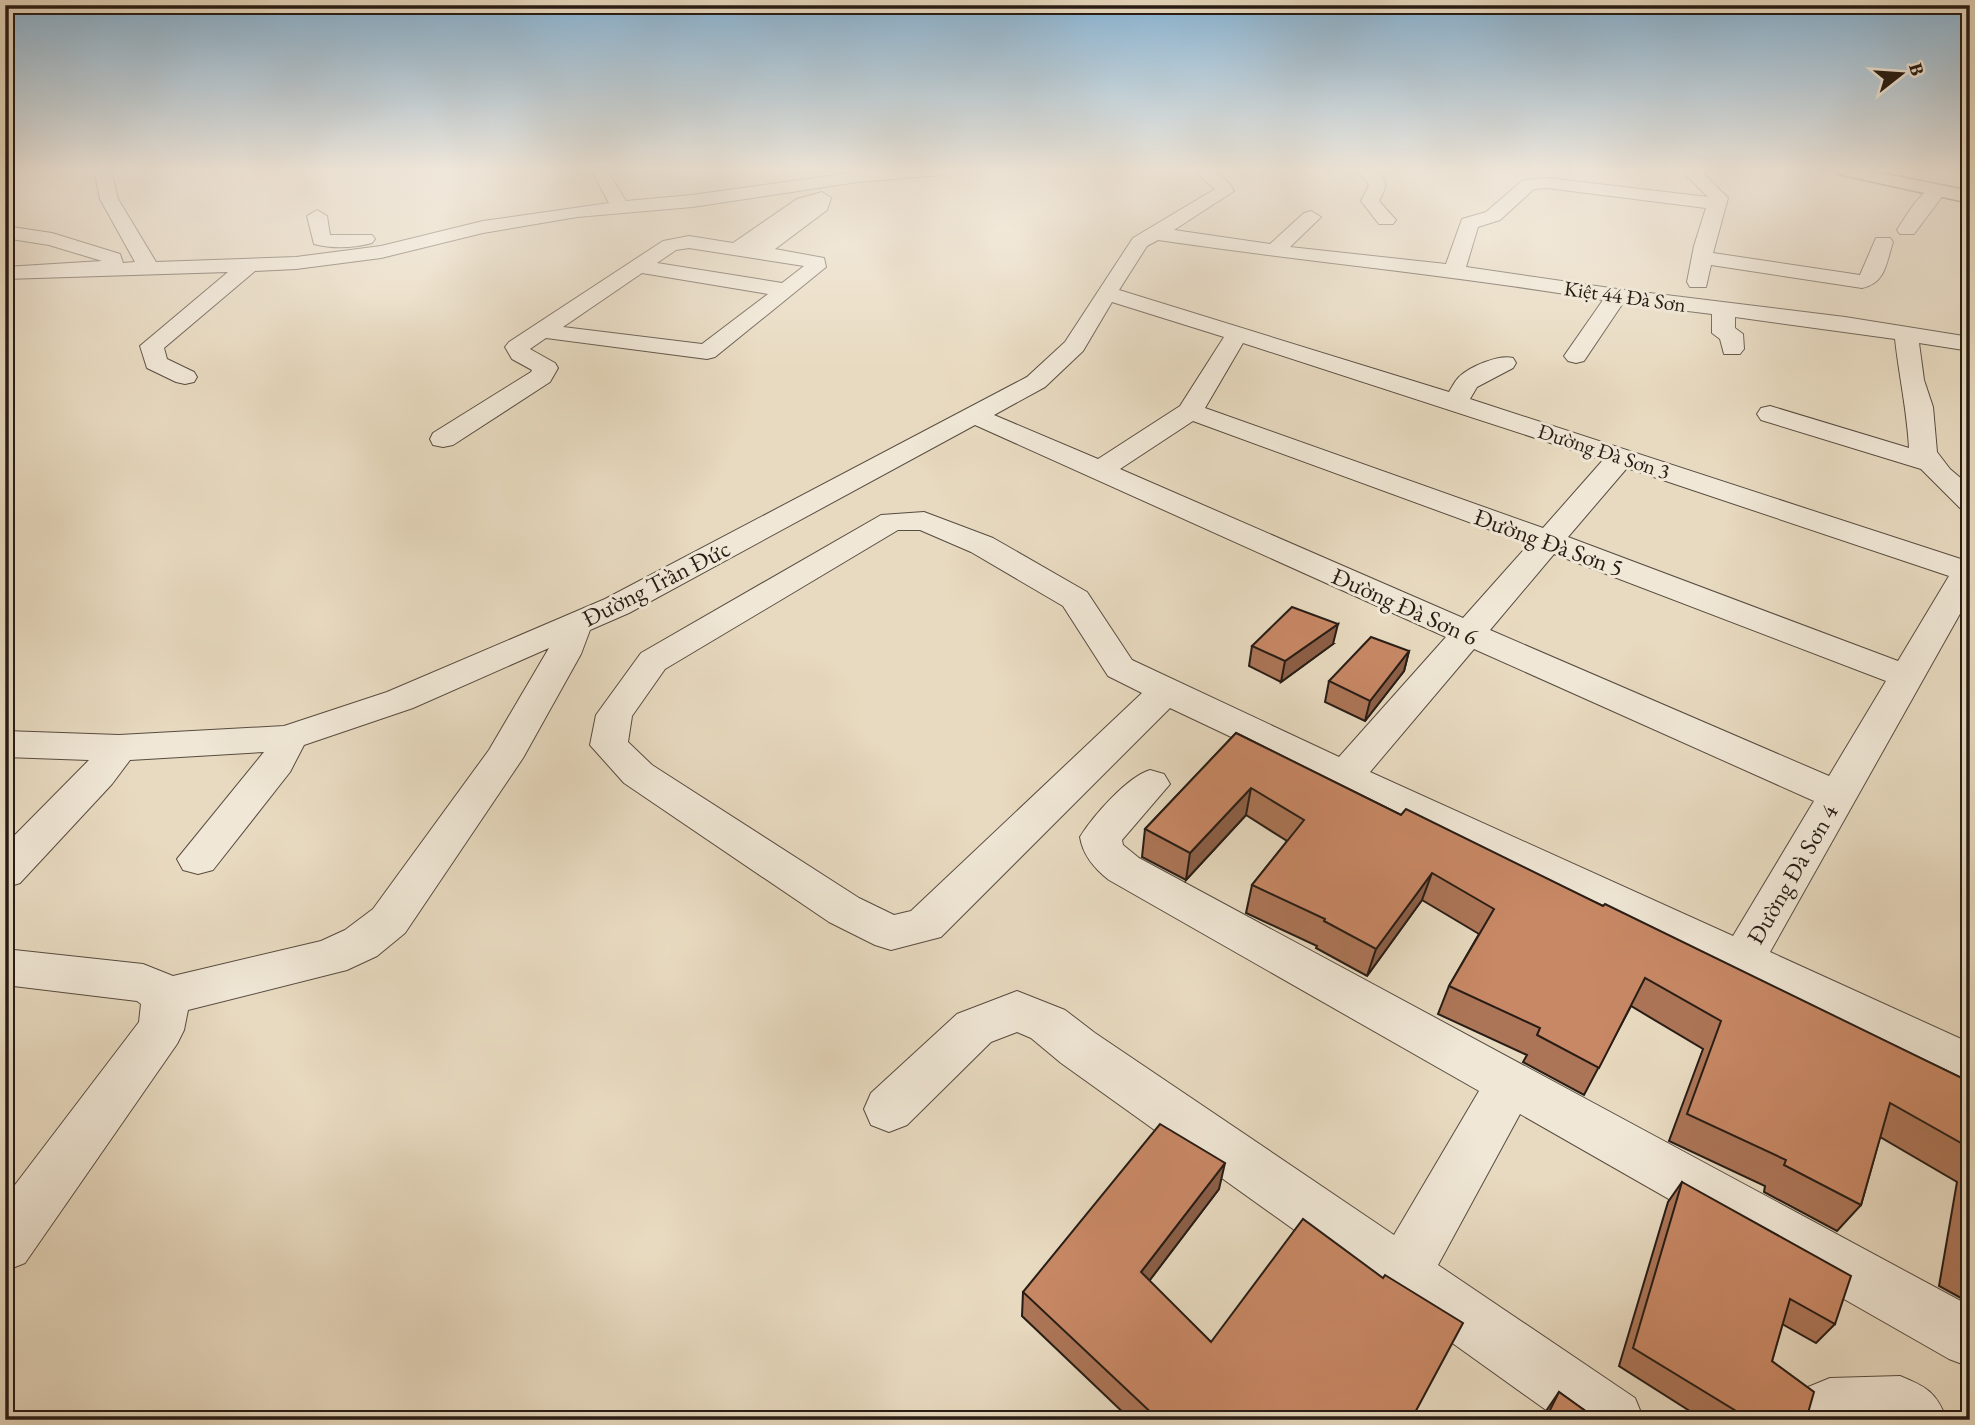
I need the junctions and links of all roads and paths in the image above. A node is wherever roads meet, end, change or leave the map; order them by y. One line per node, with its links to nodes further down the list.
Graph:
1 (35, 236): 22 (street)
2 (131, 236): 21 (street)
3 (320, 236): 4 (street)
4 (384, 236)
5 (431, 236): 13 (street)
6 (450, 236): 13 (street)
7 (771, 236): 15 (street)
8 (1149, 236): 27 (street, Đường Trần Đức)
9 (1177, 236): 16 (street, Kiệt 44 Đà Sơn)
10 (1290, 236): 16 (street)
11 (1465, 236): 23 (street)
12 (1708, 236): 17 (street)
13 (444, 238): 19 (street)
14 (1883, 242): 17 (street)
15 (748, 251): 20 (street); 26 (street)
16 (1273, 251): 18 (street, Kiệt 44 Đà Sơn)
17 (1702, 257): 29 (street)
18 (1328, 258): 23 (street, Kiệt 44 Đà Sơn); 25 (street)
19 (250, 264): 21 (street); 42 (street)
20 (639, 265): 26 (street); 31 (street)
21 (149, 268): 22 (street)
22 (111, 270): 24 (street)
23 (1454, 272): 28 (street, Kiệt 44 Đà Sơn)
24 (5, 273)
25 (1317, 278)
26 (786, 290): 36 (street)
27 (1106, 293): 35 (street, Đường Đà Sơn 3); 46 (street, Đường Trần Đức)
28 (1617, 296): 29 (street, Kiệt 44 Đà Sơn); 40 (street)
29 (1692, 305): 30 (street, Kiệt 44 Đà Sơn)
30 (1723, 309): 37 (street, Kiệt 44 Đà Sơn); 39 (street)
31 (573, 310): 32 (street); 34 (street)
32 (599, 314)
33 (678, 326): 36 (street)
34 (542, 331): 36 (street); 47 (street)
35 (1238, 333): 43 (street, Đường Đà Sơn 3); 44 (street)
36 (730, 334)
37 (1906, 335): 38 (street, Kiệt 44 Đà Sơn); 49 (street)
38 (1970, 344)
39 (1732, 349)
40 (1576, 356)
41 (1504, 363): 43 (street)
42 (185, 377)
43 (1455, 402): 48 (street, Đường Đà Sơn 3)
44 (1190, 411): 50 (street); 52 (street, Đường Đà Sơn 5)
45 (1770, 414): 49 (street)
46 (973, 415): 50 (street, Đường Đà Sơn 6); 54 (street, Đường Trần Đức)
47 (443, 439)
48 (1621, 457): 52 (street); 53 (street, Đường Đà Sơn 3)
49 (1931, 463): 51 (street)
50 (1099, 471): 55 (street, Đường Đà Sơn 6)
51 (1970, 502)
52 (1549, 541): 55 (street); 56 (street, Đường Đà Sơn 5)
53 (1969, 571): 56 (street, Đường Đà Sơn 4)
54 (575, 625): 58 (street, Đường Trần Đức); 68 (street)
55 (1469, 634): 61 (street); 63 (street, Đường Đà Sơn 6)
56 (1907, 677): 63 (street, Đường Đà Sơn 4)
57 (1166, 691): 57 (street); 61 (street)
58 (287, 738): 60 (street, Đường Trần Đức); 64 (street)
59 (5, 744): 60 (street, Đường Trần Đức)
60 (120, 748): 65 (street)
61 (1345, 776): 66 (street)
62 (1150, 785): 70 (street)
63 (1838, 796): 66 (street, Đường Đà Sơn 4)
64 (198, 859)
65 (5, 872)
66 (1742, 960): 69 (street, Đường Đà Sơn 4)
67 (5, 967): 68 (street)
68 (164, 997): 72 (street)
69 (1970, 1066)
70 (1511, 1083): 73 (street); 74 (street)
71 (889, 1109): 73 (street)
72 (5, 1244)
73 (1403, 1273): 75 (street)
74 (1970, 1338)
75 (1613, 1420)
76 (1825, 1420): 77 (street)
77 (1916, 1420)

